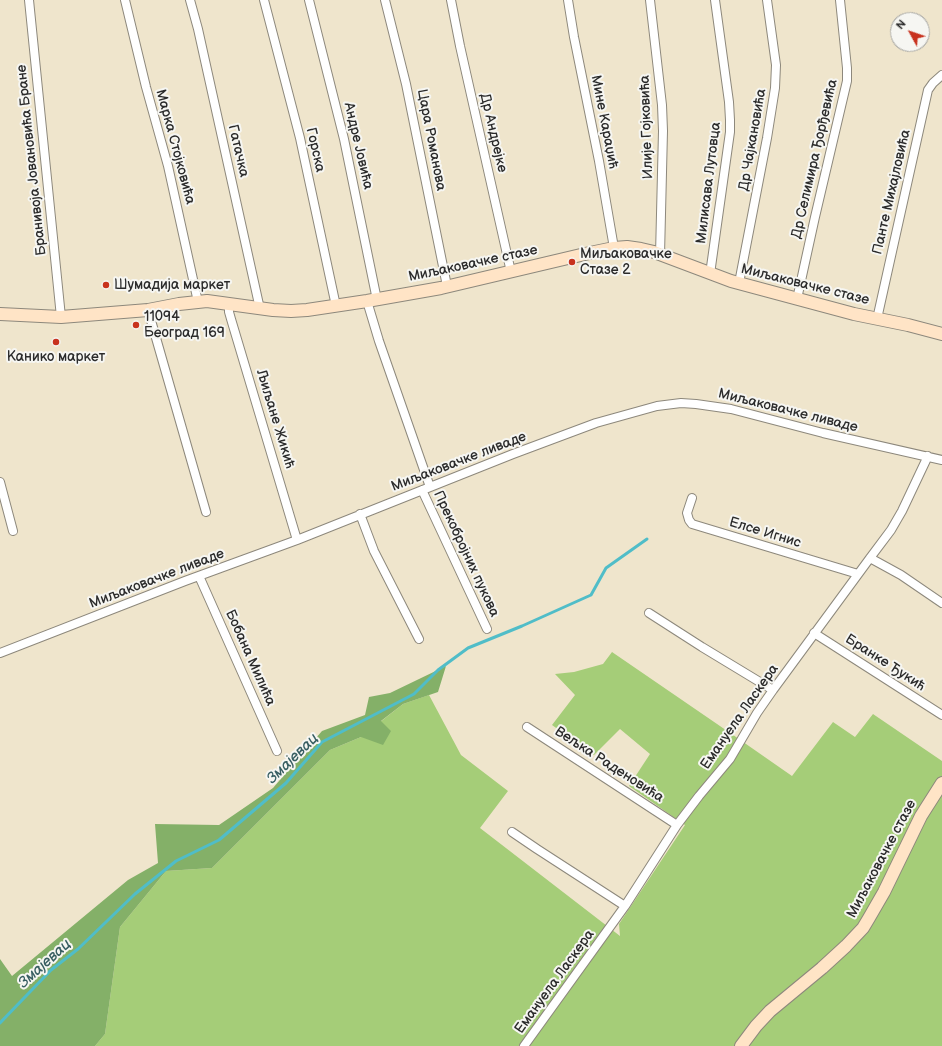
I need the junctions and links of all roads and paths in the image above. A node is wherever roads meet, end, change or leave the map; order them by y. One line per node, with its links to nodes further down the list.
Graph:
1 (29, 0): 28 (street, Бранивоја Јовановића Бране)
2 (125, 0): 22 (street, Марка Стојковића)
3 (190, 0): 25 (street, Гатачка)
4 (264, 0): 24 (street, Горска)
5 (309, 0): 21 (street, Андре Јовића)
6 (385, 0): 19 (street, Цара Романова)
7 (451, 0): 16 (street, Др Андрејке)
8 (568, 0): 14 (street, Мине Караџић)
9 (650, 0): 15 (street, Илије Гојковића)
10 (715, 0): 17 (street, Милисава Лутовца)
11 (767, 0): 18 (street, Др Чајкановића)
12 (840, 0): 20 (street, Др Селимира Ђорђевића)
13 (942, 75): 29 (street, Панте Михајловића)
14 (614, 248): 15 (street, Миљаковачке стазе); 16 (street, Миљаковачке стазе)
15 (660, 255): 17 (street, Миљаковачке стазе)
16 (511, 272): 19 (street, Миљаковачке стазе)
17 (710, 274): 18 (street, Миљаковачке стазе)
18 (739, 283): 20 (street, Миљаковачке стазе)
19 (447, 286): 21 (street, Миљаковачке стазе)
20 (797, 299): 29 (street, Миљаковачке стазе)
21 (372, 300): 24 (street, Миљаковачке стазе); 34 (street, Андре Јовића)
22 (198, 302): 23 (street, Миљаковачке стазе); 26 (street, Миљаковачке стазе)
23 (229, 304): 25 (street, Миљаковачке стазе); 40 (street, Љиљане Жикић)
24 (336, 306): 25 (street, Миљаковачке стазе)
25 (260, 308)
26 (148, 310): 28 (street, Миљаковачке стазе); 37 (street)
27 (0, 314): 28 (street, Миљаковачке стазе)
28 (61, 317)
29 (877, 319): 30 (street, Миљаковачке стазе)
30 (942, 334)
31 (928, 456): 32 (street, Миљаковачке ливаде); 34 (street, Миљаковачке ливаде); 41 (street, Емануела Ласкера)
32 (942, 460)
33 (0, 482): 39 (street)
34 (430, 487): 35 (street, Миљаковачке ливаде)
35 (422, 490): 38 (street, Миљаковачке ливаде); 46 (street, Прекобројних пукова)
36 (692, 498): 42 (street, Елсе Игнис)
37 (206, 512)
38 (360, 514): 40 (street, Миљаковачке ливаде); 48 (street)
39 (13, 531)
40 (297, 540): 43 (street, Миљаковачке ливаде)
41 (870, 558): 42 (street, Емануела Ласкера); 44 (street)
42 (858, 574): 47 (street, Емануела Ласкера)
43 (198, 576): 49 (street, Миљаковачке ливаде); 53 (street, Бобана Милића)
44 (942, 603)
45 (649, 613): 50 (street)
46 (488, 629)
47 (814, 633): 50 (street, Емануела Ласкера); 51 (street, Бранке Ђукић)
48 (419, 639)
49 (0, 653)
50 (774, 690): 55 (street, Емануела Ласкера)
51 (942, 715)
52 (527, 727): 55 (street, Вељка Раденовића)
53 (277, 751)
54 (942, 783): 59 (street, Миљаковачке стазе)
55 (677, 825): 57 (street, Емануела Ласкера)
56 (512, 832): 57 (street)
57 (625, 906): 58 (street, Емануела Ласкера)
58 (524, 1046)
59 (741, 1046)

